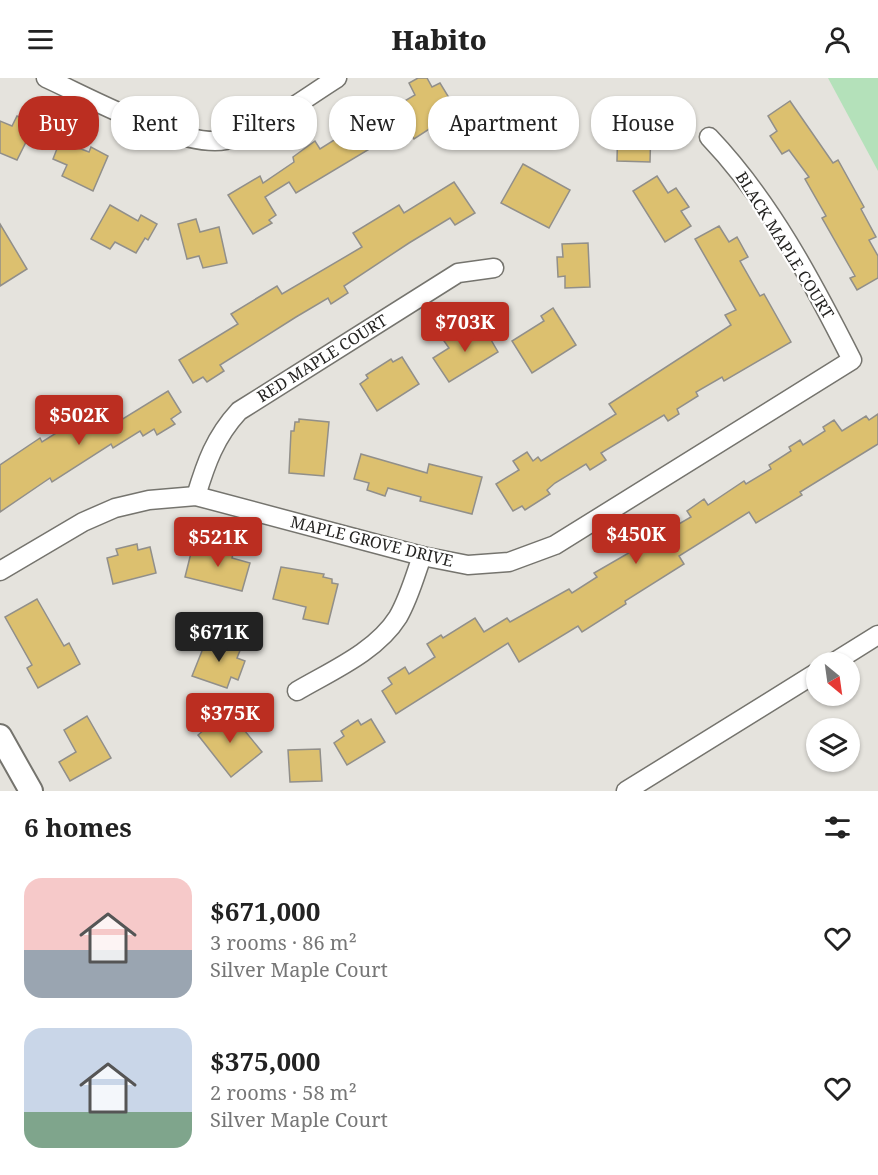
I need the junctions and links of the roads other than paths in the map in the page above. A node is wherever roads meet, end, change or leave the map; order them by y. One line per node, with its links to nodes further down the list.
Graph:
1 (46, 78): 2 (street)
2 (337, 78)
3 (709, 136): 5 (street, BLACK MAPLE COURT)
4 (494, 268): 6 (street, RED MAPLE COURT)
5 (852, 360): 7 (street, MAPLE GROVE DRIVE)
6 (196, 496): 7 (street, MAPLE GROVE DRIVE); 8 (street, MAPLE GROVE DRIVE)
7 (422, 556): 12 (street)
8 (0, 571)
9 (878, 635): 10 (street)
10 (851, 652)
11 (806, 679): 15 (street)
12 (297, 691)
13 (0, 736): 14 (main road)
14 (31, 791)
15 (626, 791)

